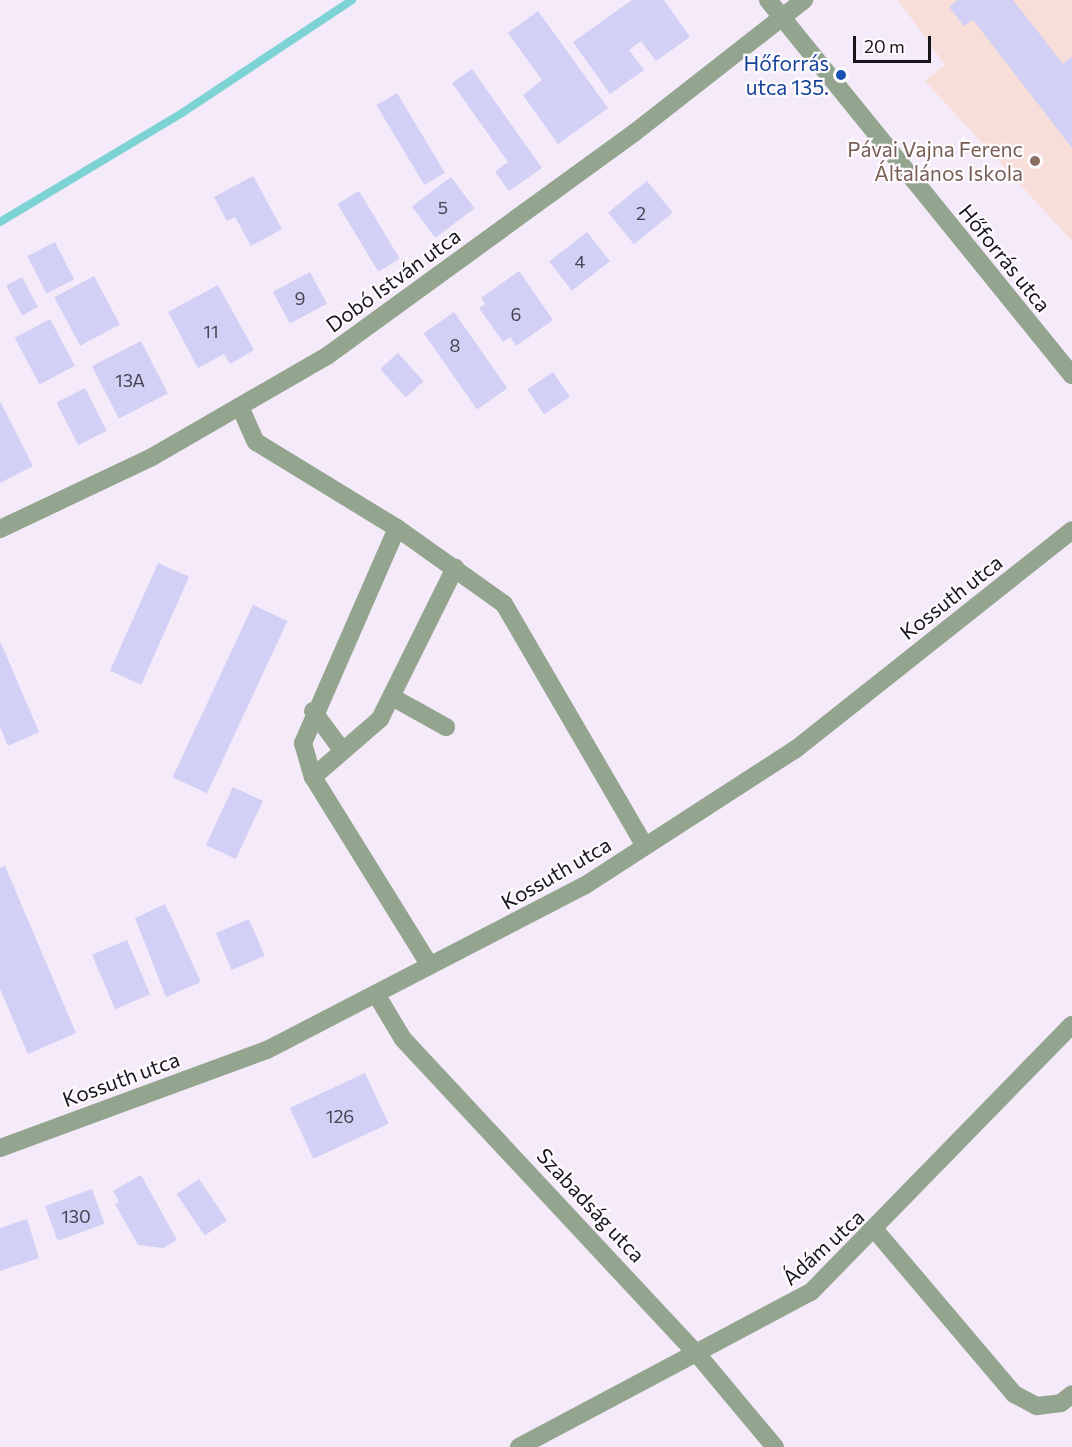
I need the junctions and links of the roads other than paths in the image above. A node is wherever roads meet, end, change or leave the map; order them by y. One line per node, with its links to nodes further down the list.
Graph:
1 (768, 0): 3 (street, Hőforrás utca)
2 (804, 0): 3 (street, Dobó István utca)
3 (782, 18): 4 (street, Hőforrás utca); 5 (street, Dobó István utca)
4 (1072, 375)
5 (241, 409): 6 (street); 7 (street, Dobó István utca)
6 (397, 528): 9 (street); 11 (street)
7 (0, 529)
8 (1072, 530): 15 (street, Kossuth utca)
9 (455, 568): 10 (street); 15 (street)
10 (392, 697): 12 (street); 13 (street)
11 (313, 711): 13 (street); 14 (street)
12 (446, 727)
13 (342, 750): 14 (street)
14 (313, 777): 16 (street)
15 (645, 846): 16 (street, Kossuth utca)
16 (430, 966): 17 (street, Kossuth utca)
17 (376, 994): 19 (street, Kossuth utca); 21 (street, Szabadság utca)
18 (1072, 1025): 20 (street, Ádám utca)
19 (0, 1148)
20 (875, 1230): 21 (street, Ádám utca); 22 (street)
21 (698, 1354): 23 (street, Ádám utca); 24 (street, Szabadság utca)
22 (1072, 1394)
23 (519, 1447)
24 (775, 1447)

